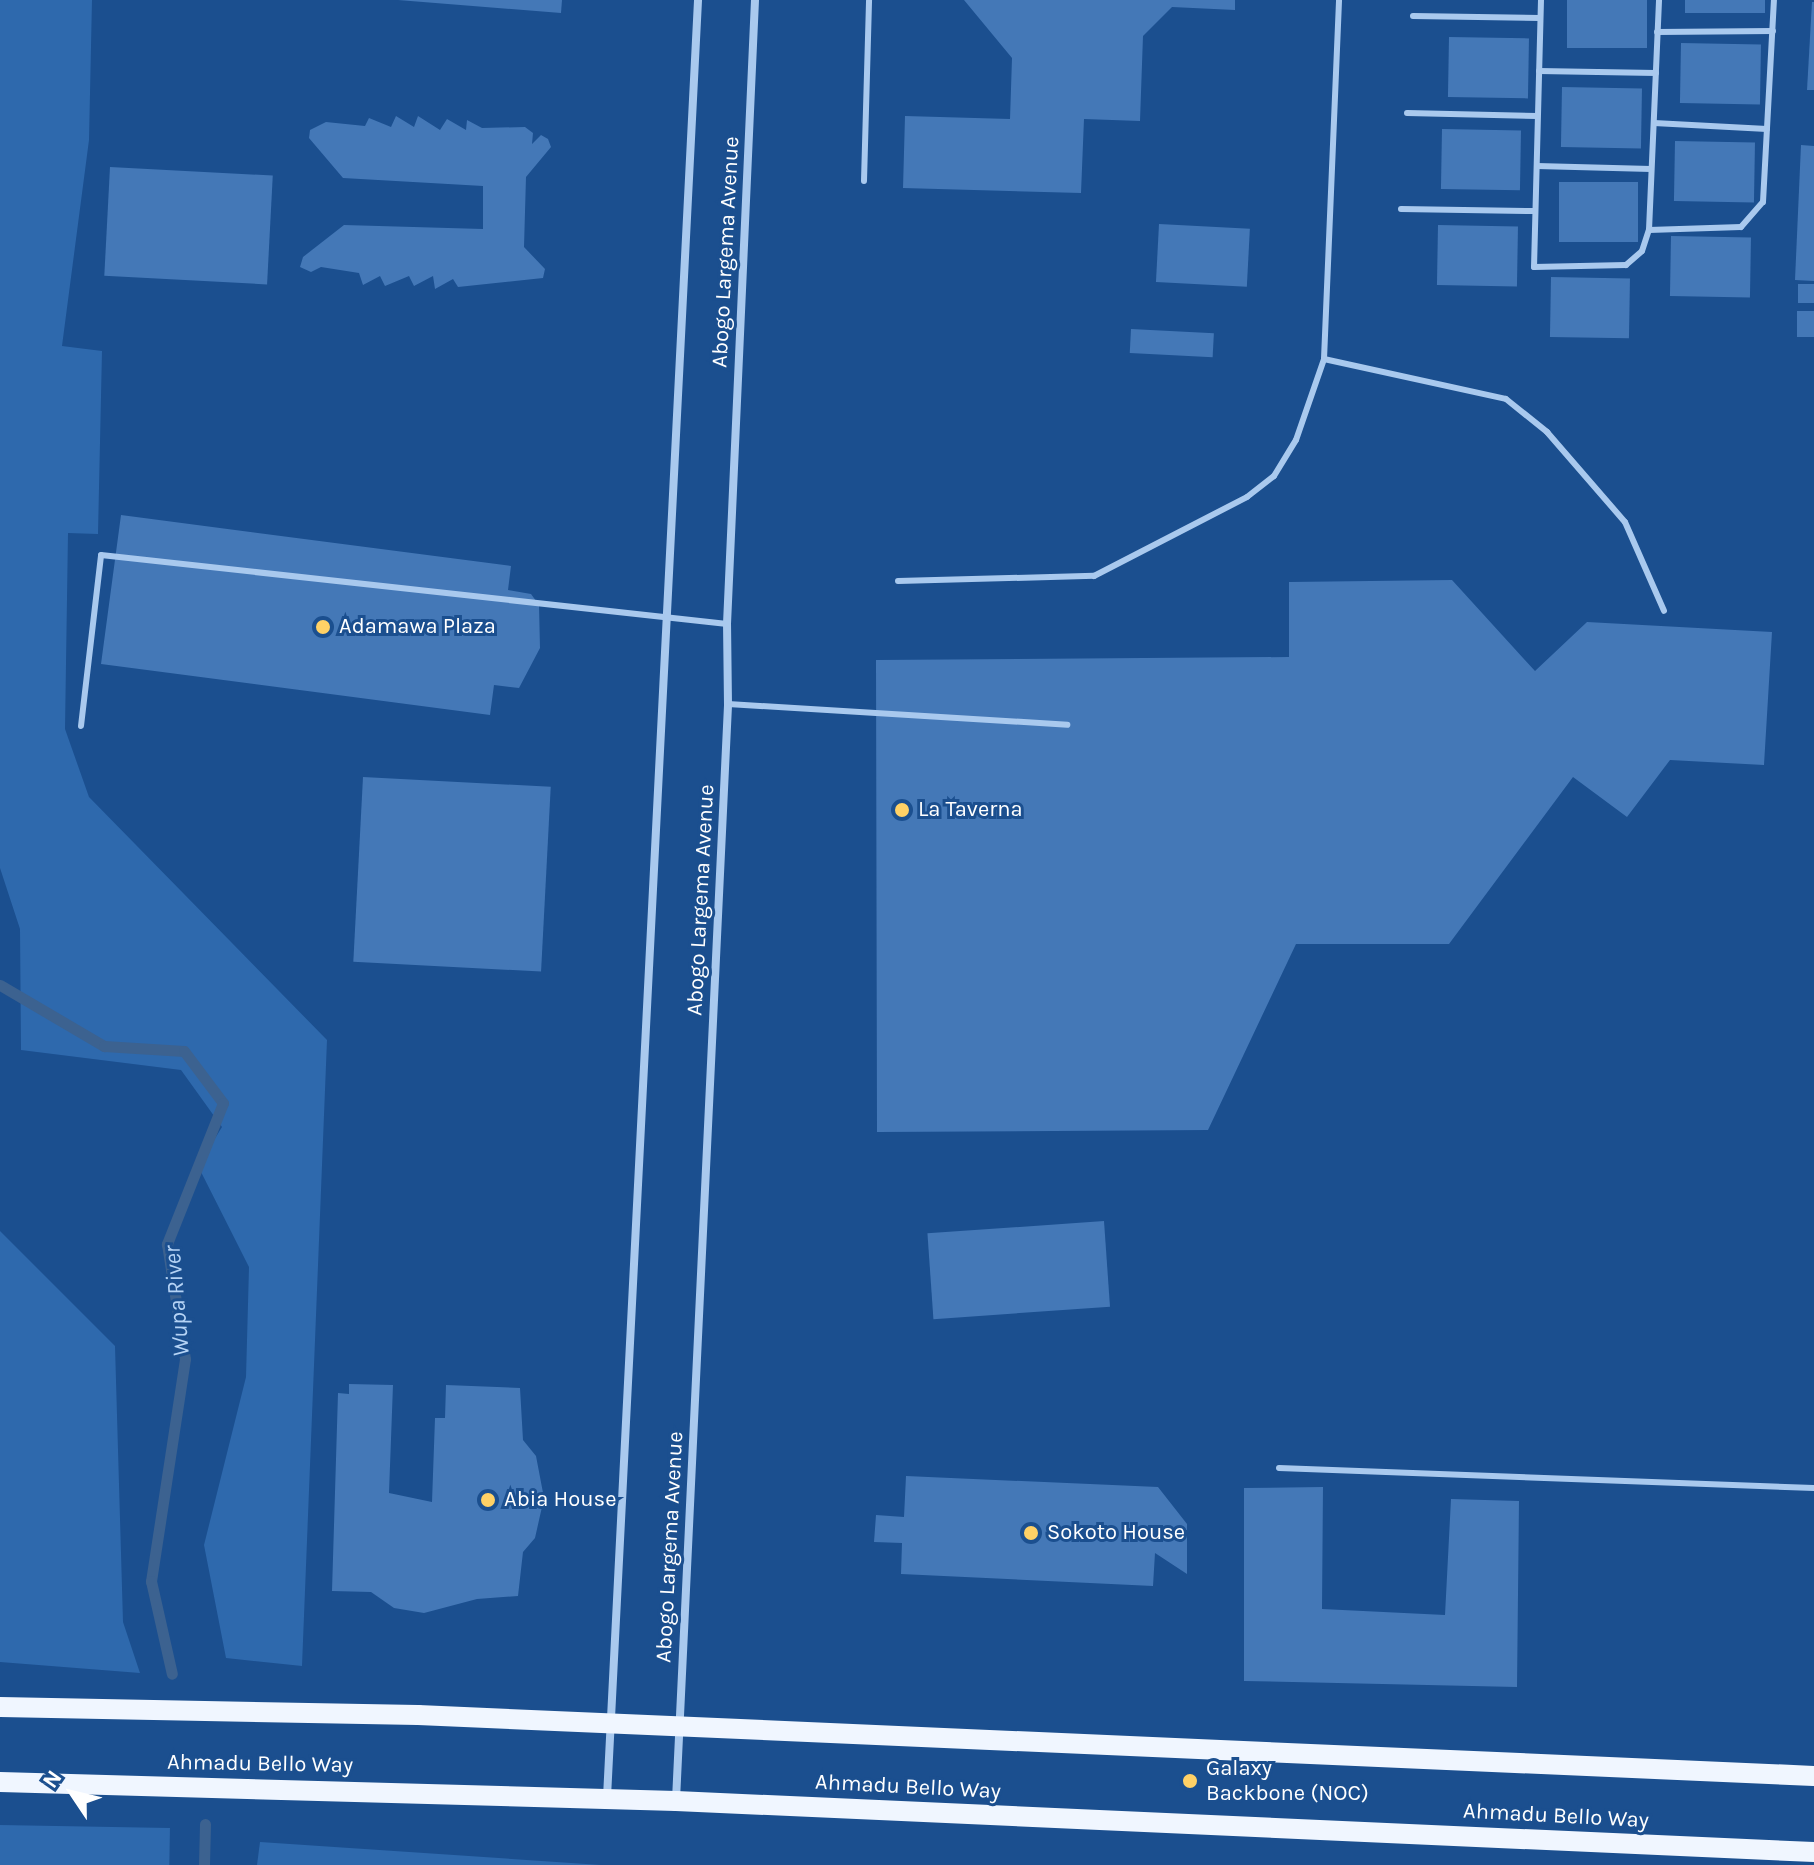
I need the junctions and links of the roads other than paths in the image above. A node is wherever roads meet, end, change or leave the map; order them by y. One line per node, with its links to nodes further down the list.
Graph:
1 (698, 0): 27 (street, Abogo Largema Avenue)
2 (755, 0): 28 (street, Abogo Largema Avenue)
3 (869, 0): 20 (lane)
4 (1339, 0): 24 (lane)
5 (1541, 0): 9 (lane)
6 (1659, 0): 11 (lane)
7 (1774, 0): 10 (lane)
8 (1413, 16): 9 (lane)
9 (1540, 18): 12 (lane)
10 (1773, 31): 11 (lane); 17 (lane)
11 (1657, 32): 13 (lane)
12 (1539, 71): 13 (lane); 15 (lane)
13 (1656, 73): 16 (lane)
14 (1407, 113): 15 (lane)
15 (1537, 116): 18 (lane)
16 (1654, 123): 17 (lane); 19 (lane)
17 (1767, 129): 23 (lane)
18 (1537, 166): 19 (lane); 22 (lane)
19 (1651, 169): 23 (lane)
20 (864, 181)
21 (1401, 209): 22 (lane)
22 (1535, 211): 23 (lane)
23 (1649, 230)
24 (1324, 359): 25 (lane); 26 (lane)
25 (898, 581)
26 (1664, 611)
27 (666, 617): 28 (lane); 31 (lane); 35 (street, Abogo Largema Avenue)
28 (727, 624): 29 (street, Abogo Largema Avenue)
29 (728, 704): 30 (lane); 36 (street, Abogo Largema Avenue)
30 (1067, 725)
31 (81, 726)
32 (1279, 1468): 33 (lane)
33 (1814, 1488)
34 (0, 1707): 35 (main road)
35 (611, 1724): 36 (main road); 39 (street, Abogo Largema Avenue)
36 (679, 1727): 37 (main road); 40 (street, Abogo Largema Avenue)
37 (1814, 1776)
38 (0, 1782): 39 (main road, Ahmadu Bello Way)
39 (607, 1799): 40 (main road, Ahmadu Bello Way)
40 (676, 1801): 41 (main road, Ahmadu Bello Way)
41 (1814, 1852)

